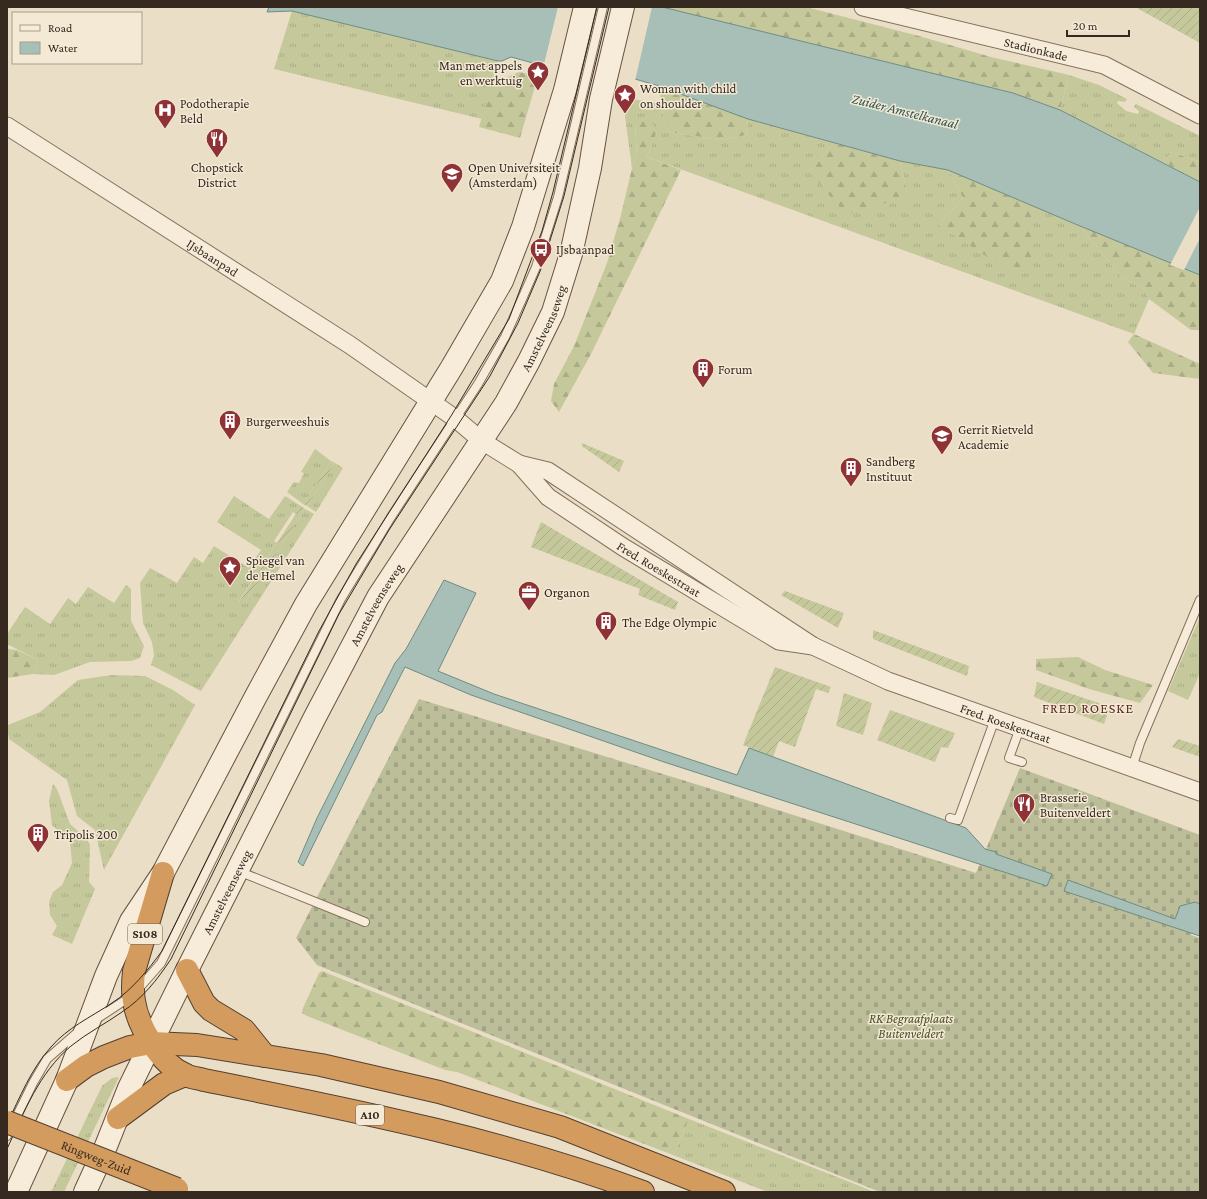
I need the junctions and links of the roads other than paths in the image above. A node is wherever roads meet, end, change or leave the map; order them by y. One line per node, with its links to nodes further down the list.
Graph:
1 (585, 7): 5 (main road, Amstelveenseweg / S108)
2 (603, 7): 5 (lane, Amstelveenseweg)
3 (624, 7): 5 (main road, Amstelveenseweg / S108)
4 (863, 7): 6 (street, Stadionkade)
5 (583, 94): 8 (main road, Amstelveenseweg / S108); 9 (lane, Amstelveenseweg); 10 (main road, Amstelveenseweg / S108)
6 (1200, 115)
7 (7, 126): 8 (street, IJsbaanpad)
8 (431, 402): 9 (street, IJsbaanpad); 19 (main road, Amstelveenseweg / S108)
9 (456, 419): 10 (street, Fred. Roeskestraat); 22 (lane, Amstelveenseweg)
10 (482, 441): 12 (street, Fred. Roeskestraat); 18 (main road, Amstelveenseweg / S108)
11 (1200, 600): 15 (lane)
12 (995, 719): 13 (street, Fred. Roeskestraat); 17 (lane)
13 (1020, 728): 14 (lane); 15 (street, Fred. Roeskestraat)
14 (1022, 762)
15 (1132, 768): 16 (street, Fred. Roeskestraat)
16 (1200, 792)
17 (950, 818)
18 (238, 870): 20 (lane); 21 (main road, Amstelveenseweg / S108)
19 (163, 873): 22 (highway, S108); 23 (main road, Amstelveenseweg / S108)
20 (365, 922)
21 (187, 970): 24 (main road, Amstelveenseweg / S108); 25 (highway)
22 (133, 995): 23 (lane, Amstelveenseweg); 24 (highway, S108)
23 (89, 1024): 27 (main road, Amstelveenseweg / S108); 30 (lane, Amstelveenseweg)
24 (151, 1043): 25 (highway); 26 (highway, A10); 27 (highway); 28 (main road, Amstelveenseweg / S108)
25 (265, 1056): 35 (highway)
26 (185, 1075): 28 (highway); 34 (highway, A10)
27 (67, 1080): 32 (main road, Amstelveenseweg / S108)
28 (118, 1118): 33 (main road, Amstelveenseweg / S108)
29 (7, 1122): 31 (highway, Ringweg-Zuid, bridge)
30 (7, 1136)
31 (181, 1190)
32 (16, 1192)
33 (85, 1192)
34 (643, 1192)
35 (724, 1192)

